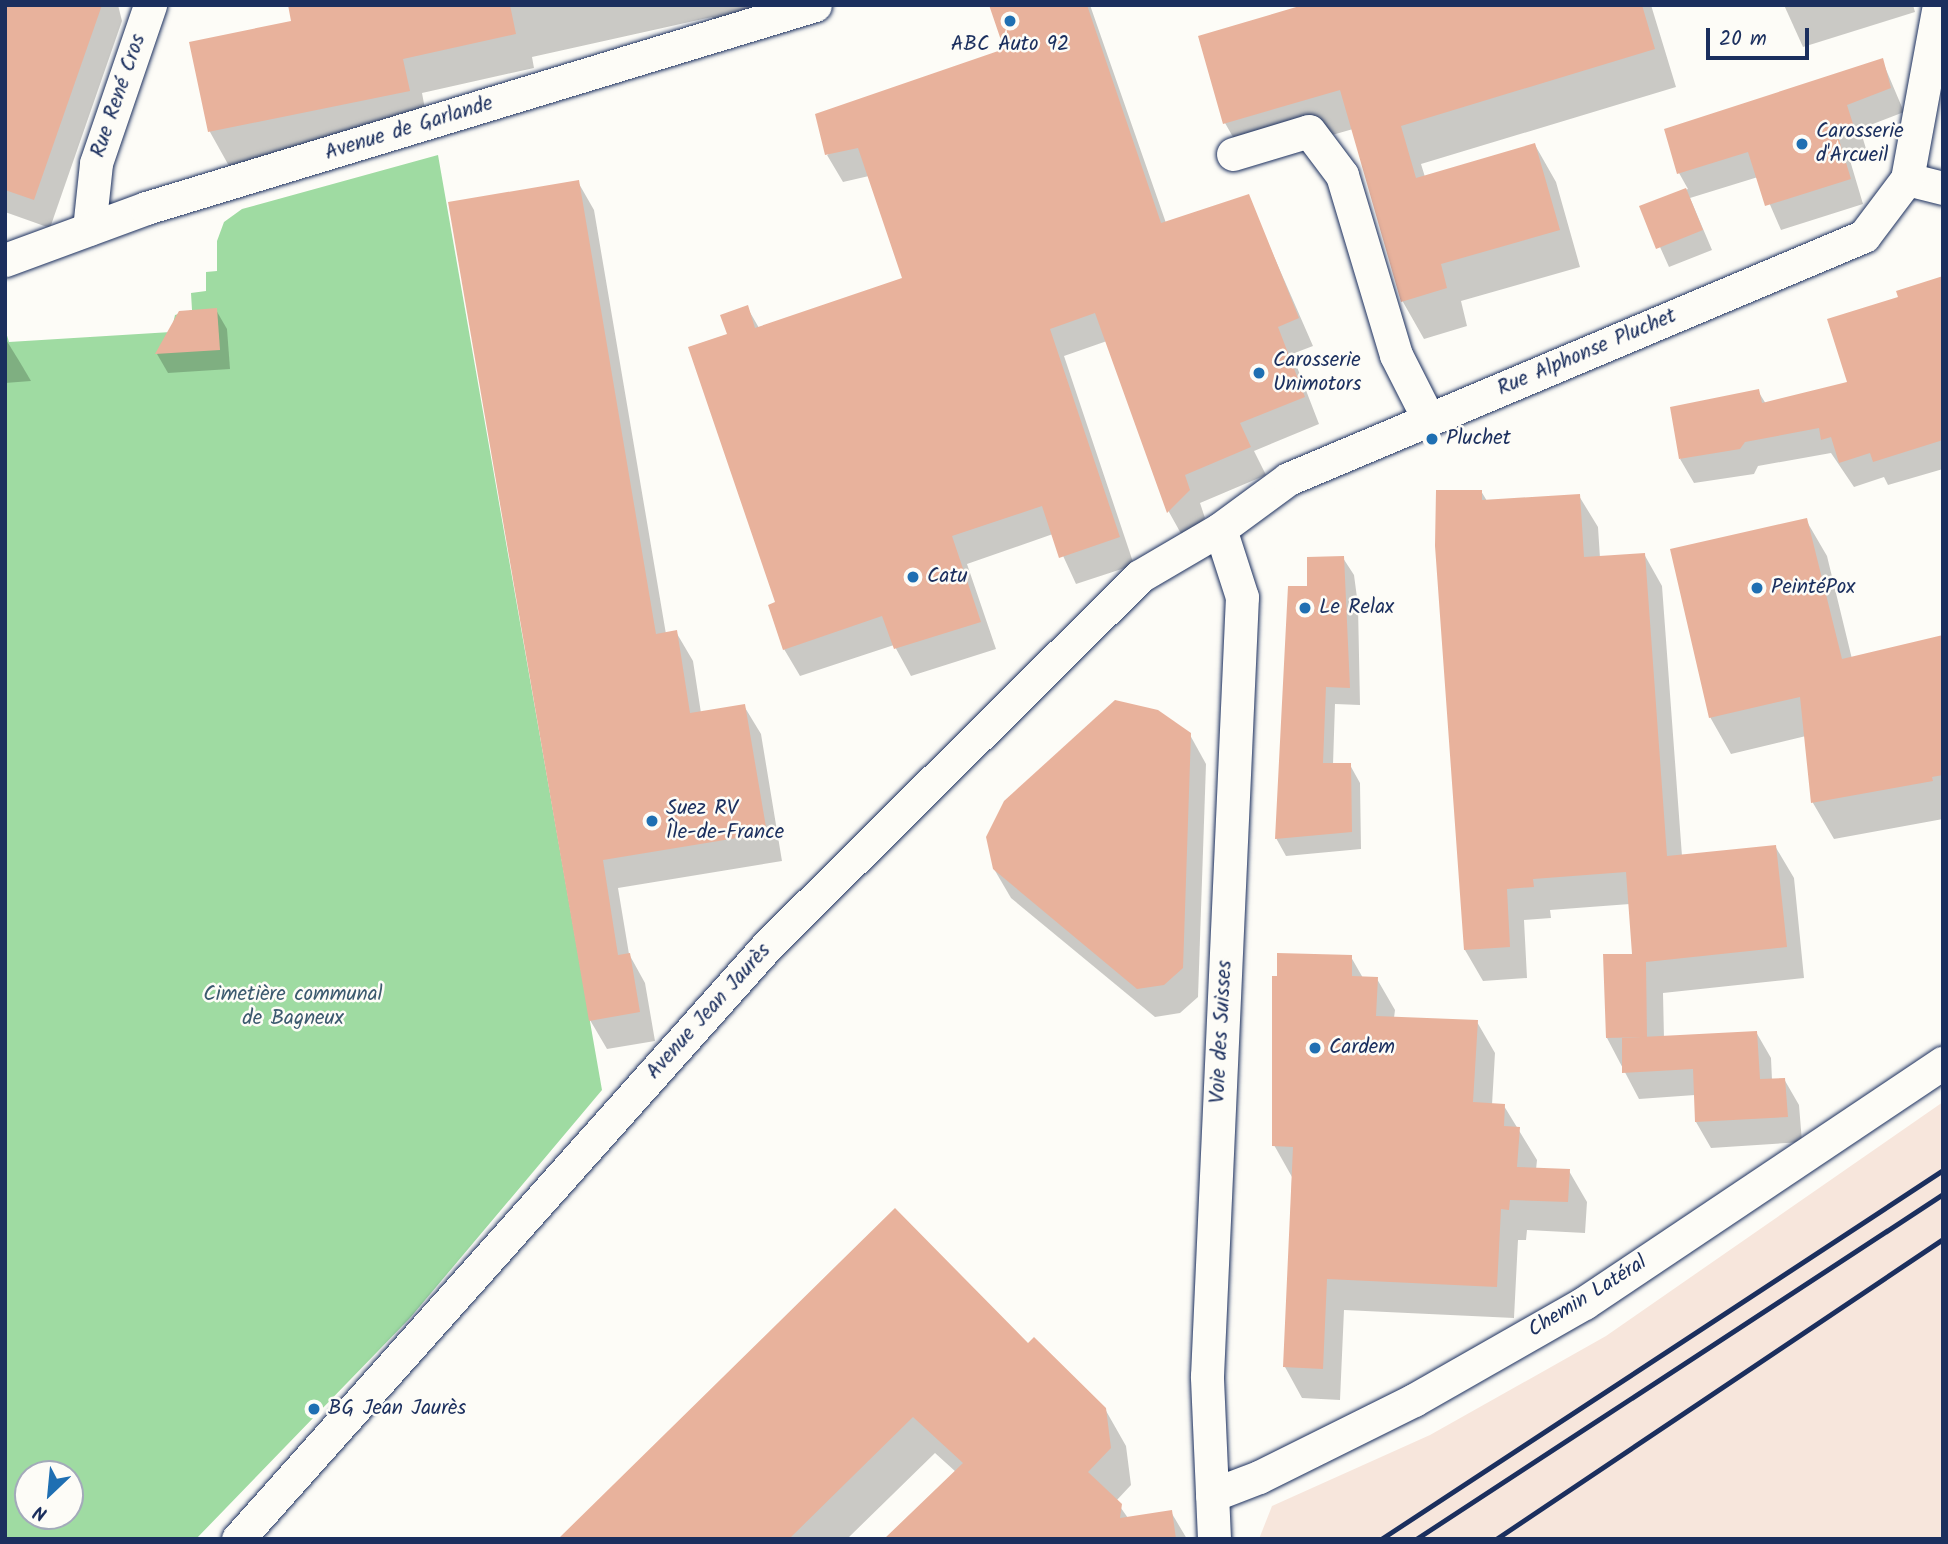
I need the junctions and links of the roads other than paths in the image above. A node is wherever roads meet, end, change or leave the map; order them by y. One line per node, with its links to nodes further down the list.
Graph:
1 (150, 5): 7 (street, Rue René Cros)
2 (816, 5): 7 (street, Avenue de Garlande)
3 (1939, 5): 5 (street)
4 (1233, 154): 9 (street)
5 (1907, 179): 6 (street); 9 (street, Rue Alphonse Pluchet)
6 (1943, 188)
7 (89, 229): 8 (street, Avenue de Garlande)
8 (5, 260)
9 (1429, 420): 10 (street, Rue Alphonse Pluchet)
10 (1220, 529): 12 (street, Voie des Suisses); 13 (street, Avenue Jean Jaurès)
11 (1943, 1063): 12 (street, Chemin Latéral)
12 (1212, 1495): 14 (street, Voie des Suisses)
13 (238, 1539)
14 (1214, 1539)

